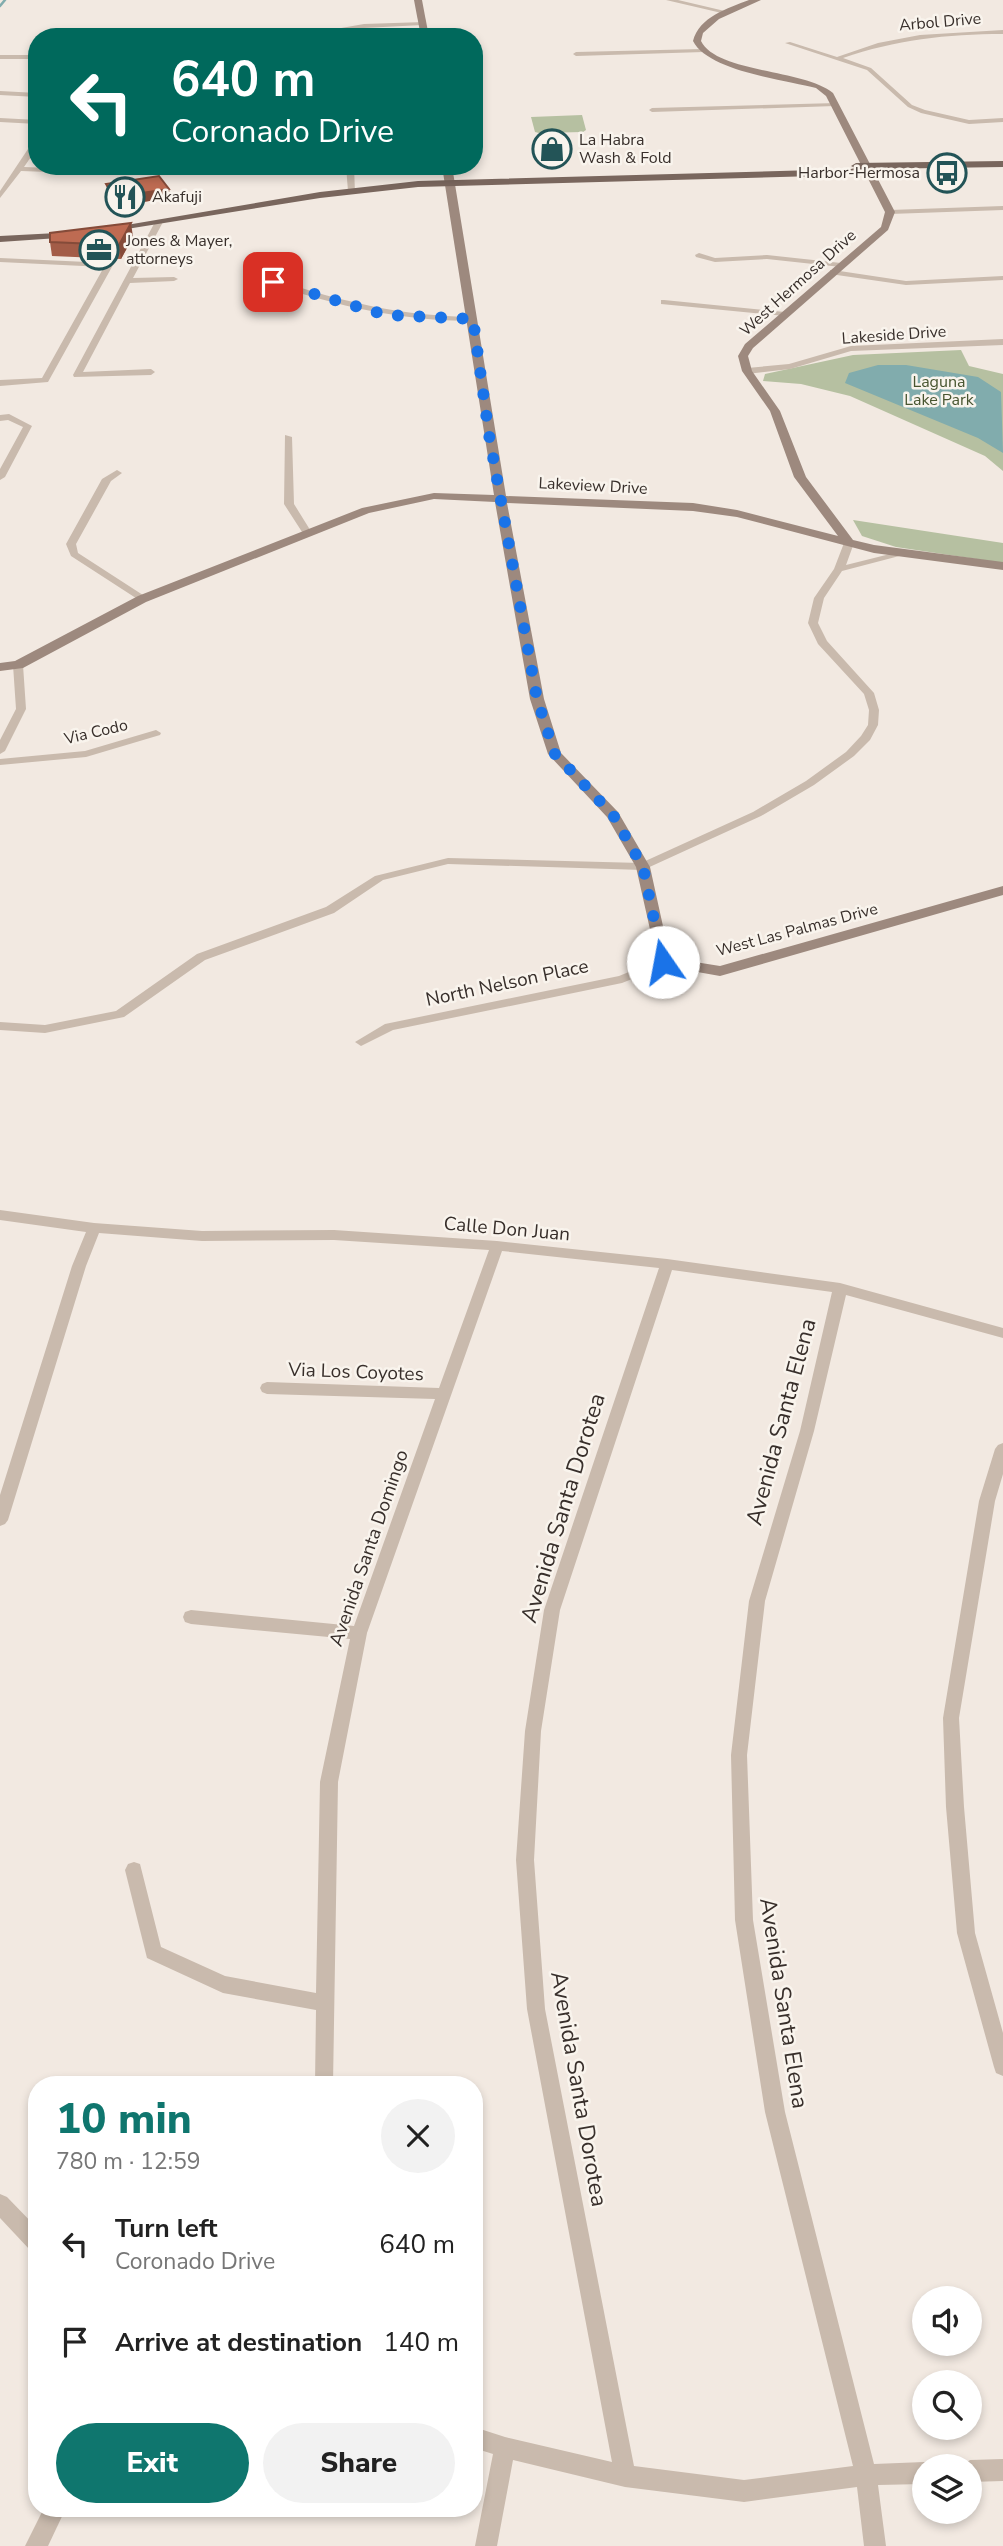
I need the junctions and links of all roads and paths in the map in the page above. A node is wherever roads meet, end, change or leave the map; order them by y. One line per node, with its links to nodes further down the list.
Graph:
1 (418, 0): 5 (street)
2 (669, 0): 4 (street)
3 (758, 0): 4 (street)
4 (726, 12): 11 (street)
5 (422, 23): 6 (street); 7 (street)
6 (351, 28)
7 (423, 28)
8 (1001, 32): 10 (street); 15 (street, Arbol Drive)
9 (788, 43): 15 (street)
10 (1003, 43)
11 (702, 51): 12 (street); 18 (street)
12 (576, 54)
13 (0, 57): 14 (street)
14 (28, 57)
15 (840, 57): 21 (street)
16 (0, 93): 17 (street)
17 (28, 95)
18 (835, 104): 19 (street); 25 (street)
19 (652, 110)
20 (0, 120): 22 (street)
21 (1003, 120)
22 (28, 122)
23 (28, 156): 26 (street)
24 (1003, 164): 25 (main road)
25 (868, 167): 30 (main road); 35 (street)
26 (19, 169): 27 (street); 31 (street)
27 (28, 169)
28 (351, 175): 32 (street)
29 (449, 175): 30 (street)
30 (450, 182): 32 (main road); 49 (street)
31 (3, 186): 33 (street)
32 (352, 191): 36 (main road)
33 (0, 196)
34 (1003, 208): 35 (street)
35 (890, 212): 42 (street, West Hermosa Drive)
36 (159, 222): 37 (main road); 46 (street)
37 (99, 230)
38 (87, 232): 39 (main road)
39 (0, 239)
40 (699, 255): 42 (street)
41 (0, 260): 53 (street)
42 (837, 268): 44 (street); 48 (street, West Hermosa Drive)
43 (262, 271): 49 (street)
44 (1003, 278)
45 (174, 279): 46 (street)
46 (127, 281): 52 (street)
47 (664, 302): 48 (street)
48 (785, 314): 51 (street, West Hermosa Drive)
49 (473, 319): 58 (street)
50 (1003, 342): 51 (street, Lakeside Drive)
51 (747, 370): 60 (street)
52 (151, 372)
53 (0, 383)
54 (0, 418): 57 (street)
55 (288, 437): 59 (street)
56 (117, 473): 64 (street)
57 (0, 477)
58 (501, 497): 59 (street, Lakeview Drive); 60 (street, Lakeview Drive); 70 (street)
59 (307, 533): 64 (street, Lakeview Drive)
60 (849, 543): 61 (street, Lakeview Drive); 63 (street)
61 (902, 554): 62 (street, Lakeview Drive); 63 (street)
62 (1003, 566)
63 (839, 569): 70 (street)
64 (142, 599): 65 (street, Lakeview Drive)
65 (18, 665): 66 (street, Lakeview Drive); 68 (street)
66 (0, 667)
67 (156, 733): 69 (street, Via Codo)
68 (0, 751)
69 (0, 762)
70 (643, 867): 72 (street); 73 (street)
71 (1003, 890): 72 (street, West Las Palmas Drive)
72 (663, 962): 74 (street, North Nelson Place)
73 (0, 1026)
74 (361, 1042)
75 (0, 1215): 76 (street, Calle Don Juan)
76 (94, 1228): 77 (street, Calle Don Juan); 84 (street)
77 (497, 1246): 78 (street, Calle Don Juan); 82 (street, Avenida Santa Domingo)
78 (667, 1264): 79 (street, Calle Don Juan); 99 (street, Avenida Santa Dorotea)
79 (840, 1288): 80 (street, Calle Don Juan); 98 (street, Avenida Santa Elena)
80 (1003, 1333)
81 (267, 1388): 82 (street, Via Los Coyotes)
82 (445, 1394): 86 (street, Avenida Santa Domingo)
83 (1003, 1449): 89 (street)
84 (0, 1520)
85 (191, 1617): 86 (street)
86 (359, 1633): 88 (street, Avenida Santa Domingo)
87 (134, 1870): 88 (street)
88 (324, 2003): 90 (street, Avenida Santa Domingo)
89 (1003, 2067)
90 (324, 2076)
91 (0, 2204): 92 (street)
92 (28, 2234)
93 (483, 2440): 94 (street)
94 (505, 2448): 99 (street); 102 (street)
95 (1003, 2470): 96 (street)
96 (982, 2471)
97 (912, 2473): 98 (street)
98 (866, 2475): 99 (street); 103 (street, Avenida Santa Elena)
99 (625, 2476)
100 (50, 2517): 101 (street)
101 (36, 2546)
102 (486, 2546)
103 (875, 2546)

